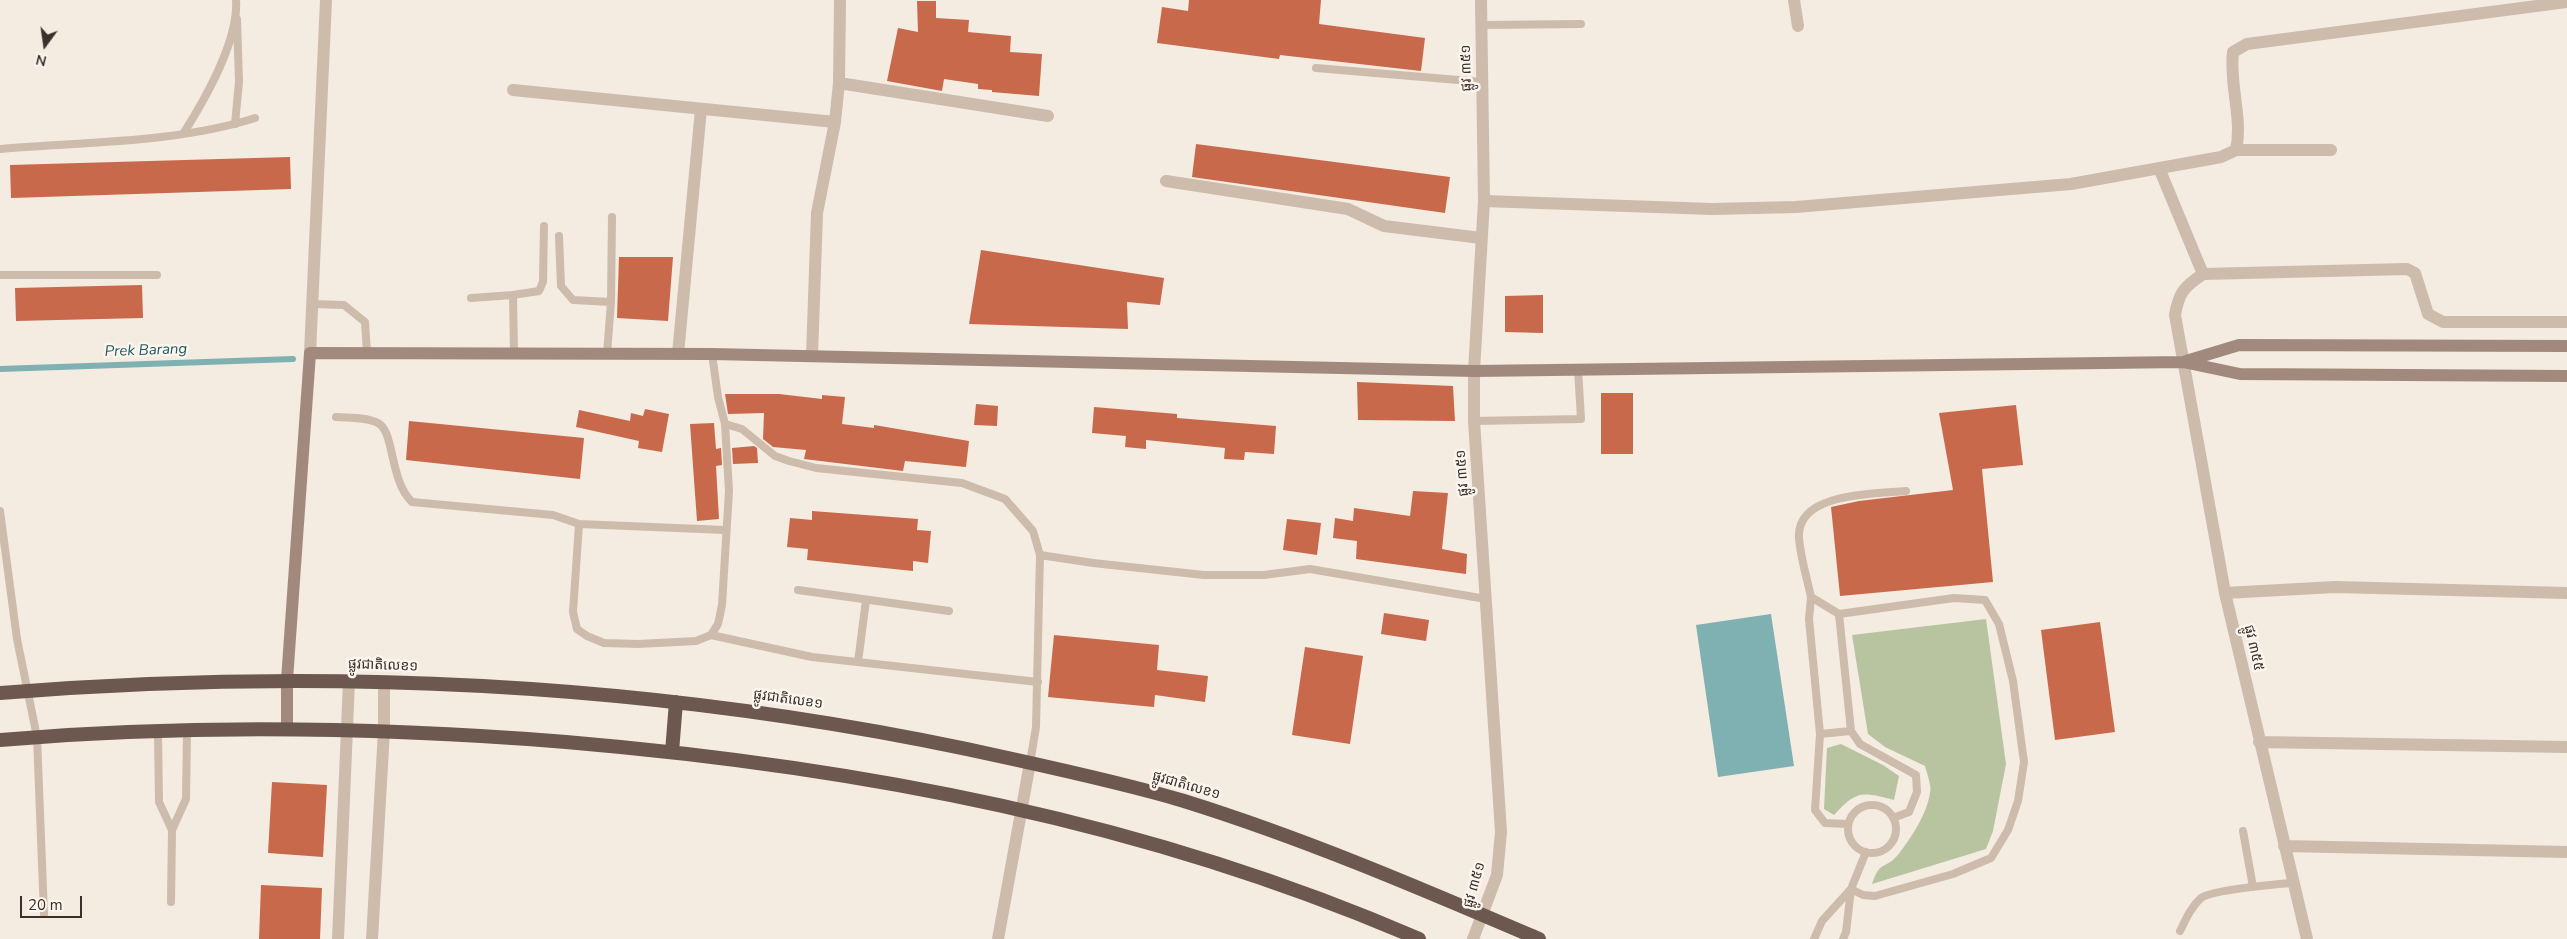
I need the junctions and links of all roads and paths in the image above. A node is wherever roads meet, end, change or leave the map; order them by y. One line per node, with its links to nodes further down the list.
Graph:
1 (236, 0): 7 (lane)
2 (326, 0): 37 (street)
3 (840, 0): 13 (street)
4 (1481, 0): 9 (street, ផ្លូវ ៣៥១)
5 (1794, 0): 10 (street)
6 (2567, 2): 22 (street)
7 (236, 9): 19 (lane); 20 (lane)
8 (1581, 24): 9 (lane)
9 (1482, 25): 12 (street, ផ្លូវ ៣៥១)
10 (1798, 26)
11 (1316, 68): 12 (lane)
12 (1482, 82): 26 (street, ផ្លូវ ៣៥១)
13 (838, 83): 16 (street); 18 (street)
14 (513, 90): 15 (street)
15 (701, 109): 18 (street); 44 (street)
16 (1048, 116)
17 (255, 118): 19 (lane)
18 (834, 122): 46 (street)
19 (235, 124): 20 (lane)
20 (183, 134): 21 (lane)
21 (0, 149)
22 (2236, 150): 23 (street); 24 (street)
23 (2331, 150)
24 (2159, 168): 26 (street); 31 (street)
25 (1166, 181): 30 (street)
26 (1484, 201): 30 (street, ផ្លូវ ៣៥១)
27 (612, 217): 36 (lane)
28 (544, 226): 34 (lane)
29 (559, 236): 36 (lane)
30 (1481, 238): 49 (street, ផ្លូវ ៣៥១)
31 (2203, 274): 38 (street); 47 (street, ផ្លូវ ៣៥៥)
32 (0, 275): 33 (lane)
33 (157, 275)
34 (513, 296): 35 (lane); 42 (lane)
35 (471, 298)
36 (611, 302): 43 (lane)
37 (311, 304): 40 (street); 41 (lane)
38 (2567, 322)
39 (2567, 346): 47 (main road)
40 (310, 352): 41 (main road); 69 (main road)
41 (367, 353): 42 (main road)
42 (514, 353): 43 (main road)
43 (607, 354): 44 (main road)
44 (678, 354): 45 (main road)
45 (712, 354): 46 (main road); 53 (lane)
46 (812, 356): 49 (main road)
47 (2183, 362): 48 (main road); 50 (main road); 60 (street, ផ្លូវ ៣៥៥)
48 (1578, 369): 49 (main road); 52 (lane)
49 (1474, 371): 52 (street, ផ្លូវ ៣៥១)
50 (2567, 376)
51 (336, 417): 56 (lane)
52 (1474, 421): 63 (street, ផ្លូវ ៣៥១)
53 (725, 424): 57 (lane); 58 (lane)
54 (1906, 491): 62 (lane)
55 (0, 511): 73 (lane)
56 (579, 524): 57 (lane); 67 (lane)
57 (725, 530): 67 (lane)
58 (1040, 555): 63 (lane); 72 (lane)
59 (798, 590): 64 (lane)
60 (2225, 593): 61 (street); 85 (street, ផ្លូវ ៣៥៥)
61 (2567, 593)
62 (1811, 597): 66 (lane); 82 (lane)
63 (1486, 599): 102 (street, ផ្លូវ ៣៥១)
64 (866, 600): 65 (lane); 68 (lane)
65 (949, 611)
66 (1839, 614): 81 (lane); 99 (lane)
67 (711, 635): 68 (lane)
68 (858, 662): 72 (lane)
69 (287, 680): 70 (highway, ផ្លូវជាតិលេខ១); 73 (highway, ផ្លូវជាតិលេខ១); 76 (main road)
70 (349, 681): 71 (highway, ផ្លូវជាតិលេខ១); 79 (street)
71 (384, 682): 75 (highway, ផ្លូវជាតិលេខ១); 80 (street)
72 (1038, 682): 88 (lane)
73 (28, 691): 74 (highway, ផ្លូវជាតិលេខ១); 83 (lane)
74 (0, 693)
75 (676, 702): 87 (highway); 88 (highway, ផ្លូវជាតិលេខ១)
76 (287, 730): 78 (highway); 79 (highway)
77 (158, 731): 78 (highway); 83 (highway); 92 (lane)
78 (187, 731): 92 (lane)
79 (349, 731): 80 (highway); 104 (street)
80 (384, 731): 87 (highway); 105 (street)
81 (1851, 731): 82 (lane); 90 (lane)
82 (1820, 734): 91 (lane)
83 (37, 737): 84 (highway); 101 (lane)
84 (0, 740)
85 (2259, 742): 86 (street); 94 (street, ផ្លូវ ៣៥៥)
86 (2567, 747)
87 (672, 752): 89 (highway)
88 (1030, 763): 89 (street); 102 (highway, ផ្លូវជាតិលេខ១)
89 (1021, 811): 106 (street); 107 (highway)
90 (1893, 818): 91 (lane); 95 (lane)
91 (1847, 824): 95 (lane)
92 (172, 830): 100 (lane)
93 (2243, 831): 98 (lane)
94 (2284, 846): 96 (street); 97 (street, ផ្លូវ ៣៥៥)
95 (1866, 852): 99 (lane)
96 (2567, 852)
97 (2293, 883): 98 (lane); 112 (street, ផ្លូវ ៣៥៥)
98 (2253, 887): 103 (lane)
99 (1851, 889): 110 (lane); 111 (lane)
100 (170, 902)
101 (44, 914)
102 (1483, 915): 108 (street, ផ្លូវ ៣៥១); 109 (highway, ផ្លូវជាតិលេខ១)
103 (2180, 931)
104 (338, 939)
105 (372, 939)
106 (998, 939)
107 (1419, 939)
108 (1473, 939)
109 (1538, 939)
110 (1814, 939)
111 (1843, 939)
112 (2307, 939)

